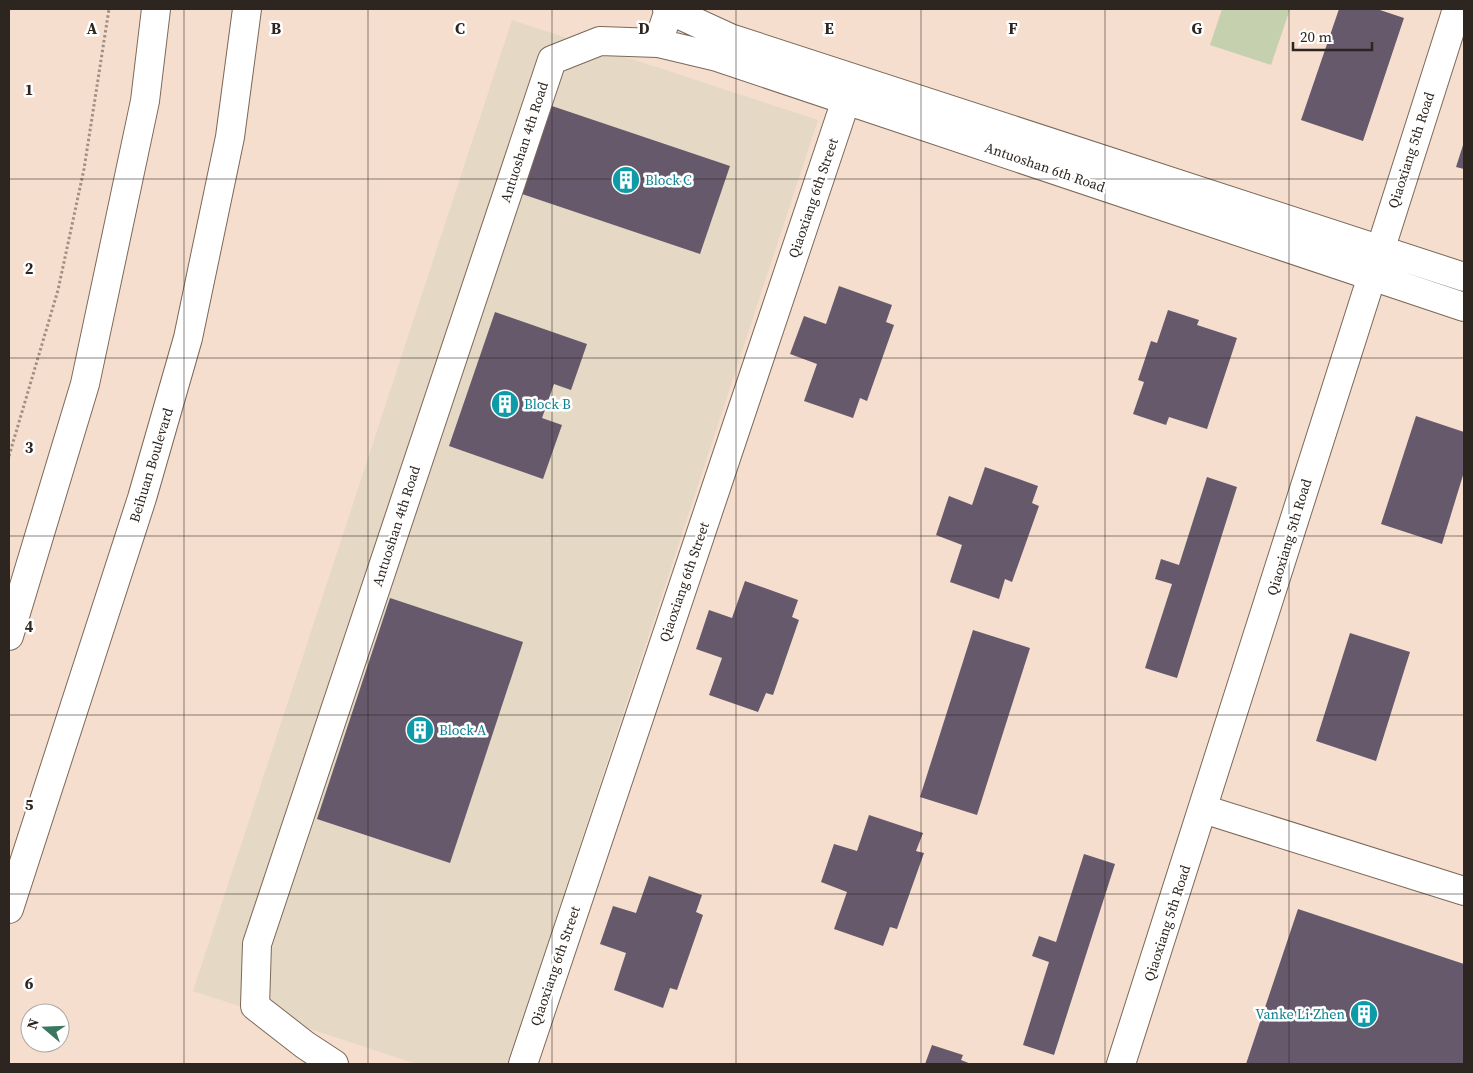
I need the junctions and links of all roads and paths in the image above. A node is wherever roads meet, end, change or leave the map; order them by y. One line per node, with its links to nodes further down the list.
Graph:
1 (109, 9): 12 (path)
2 (156, 9): 13 (main road)
3 (247, 9): 16 (main road, Beihuan Boulevard)
4 (668, 9): 6 (main road, Antuoshan 6th Road); 8 (main road, Antuoshan 6th Road)
5 (1457, 9): 8 (main road, Qiaoxiang 5th Road)
6 (658, 43): 7 (main road, Antuoshan 6th Road); 17 (main road, Antuoshan 4th Road)
7 (846, 100): 9 (main road, Antuoshan 6th Road); 18 (main road, Qiaoxiang 6th Street)
8 (1379, 249): 9 (main road, Qiaoxiang 5th Road); 10 (main road, Antuoshan 6th Road)
9 (1371, 276): 11 (main road, Antuoshan 6th Road); 14 (main road, Qiaoxiang 5th Road)
10 (1464, 277)
11 (1464, 307)
12 (9, 456)
13 (9, 636)
14 (1203, 808): 15 (main road); 19 (main road, Qiaoxiang 5th Road)
15 (1464, 891)
16 (9, 909)
17 (334, 1064)
18 (522, 1064)
19 (1121, 1064)

